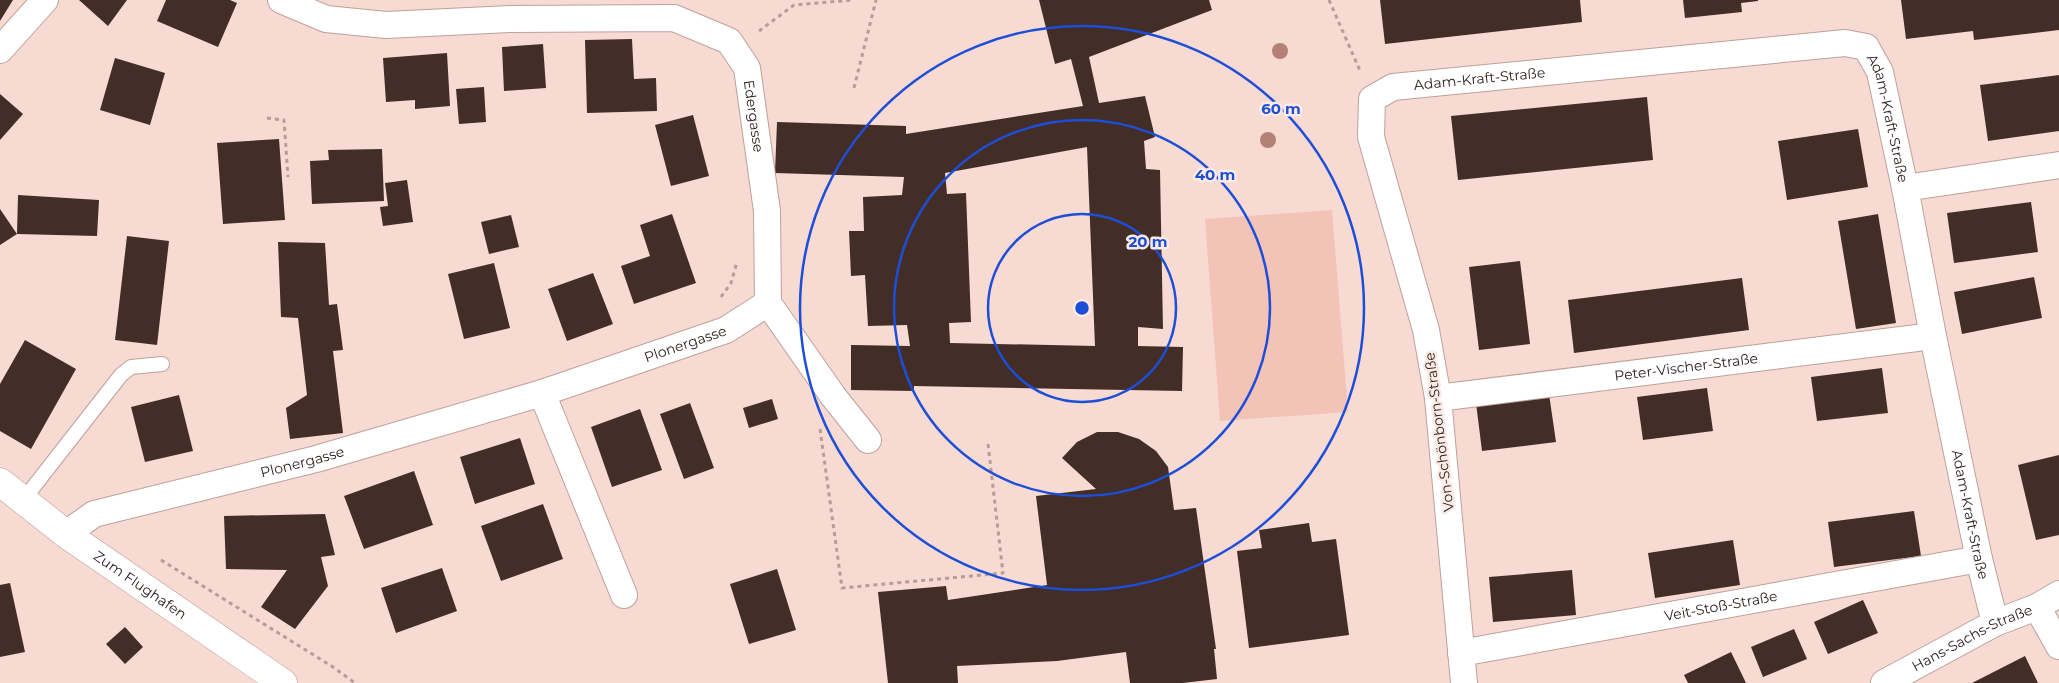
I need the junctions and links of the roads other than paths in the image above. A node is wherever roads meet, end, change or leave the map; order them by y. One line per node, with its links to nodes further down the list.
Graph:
1 (46, 0): 3 (street)
2 (281, 0): 7 (street, Edergasse)
3 (0, 50)
4 (1372, 99): 6 (street, Adam-Kraft-Straße); 11 (street, Von-Schönborn-Straße)
5 (2059, 165): 6 (street)
6 (1905, 188): 8 (street, Adam-Kraft-Straße)
7 (768, 303): 10 (street, Plonergasse); 12 (street)
8 (1933, 336): 11 (street, Peter-Vischer-Straße); 16 (street, Adam-Kraft-Straße)
9 (162, 364): 14 (lane)
10 (542, 393): 15 (street, Plonergasse); 18 (street)
11 (1438, 398): 22 (street, Von-Schönborn-Straße)
12 (868, 440)
13 (0, 482): 14 (street, Zum Flughafen)
14 (24, 499): 15 (street, Zum Flughafen)
15 (66, 534): 23 (street, Zum Flughafen)
16 (1979, 560): 20 (street, Adam-Kraft-Straße); 22 (street, Veit-Stoß-Straße)
17 (2059, 594): 19 (street, Hans-Sachs-Straße)
18 (624, 595)
19 (2037, 607): 20 (street, Hans-Sachs-Straße); 21 (street)
20 (1995, 623): 25 (street, Hans-Sachs-Straße)
21 (2059, 646)
22 (1461, 652): 24 (street, Von-Schönborn-Straße)
23 (283, 683)
24 (1464, 683)
25 (1884, 683)

